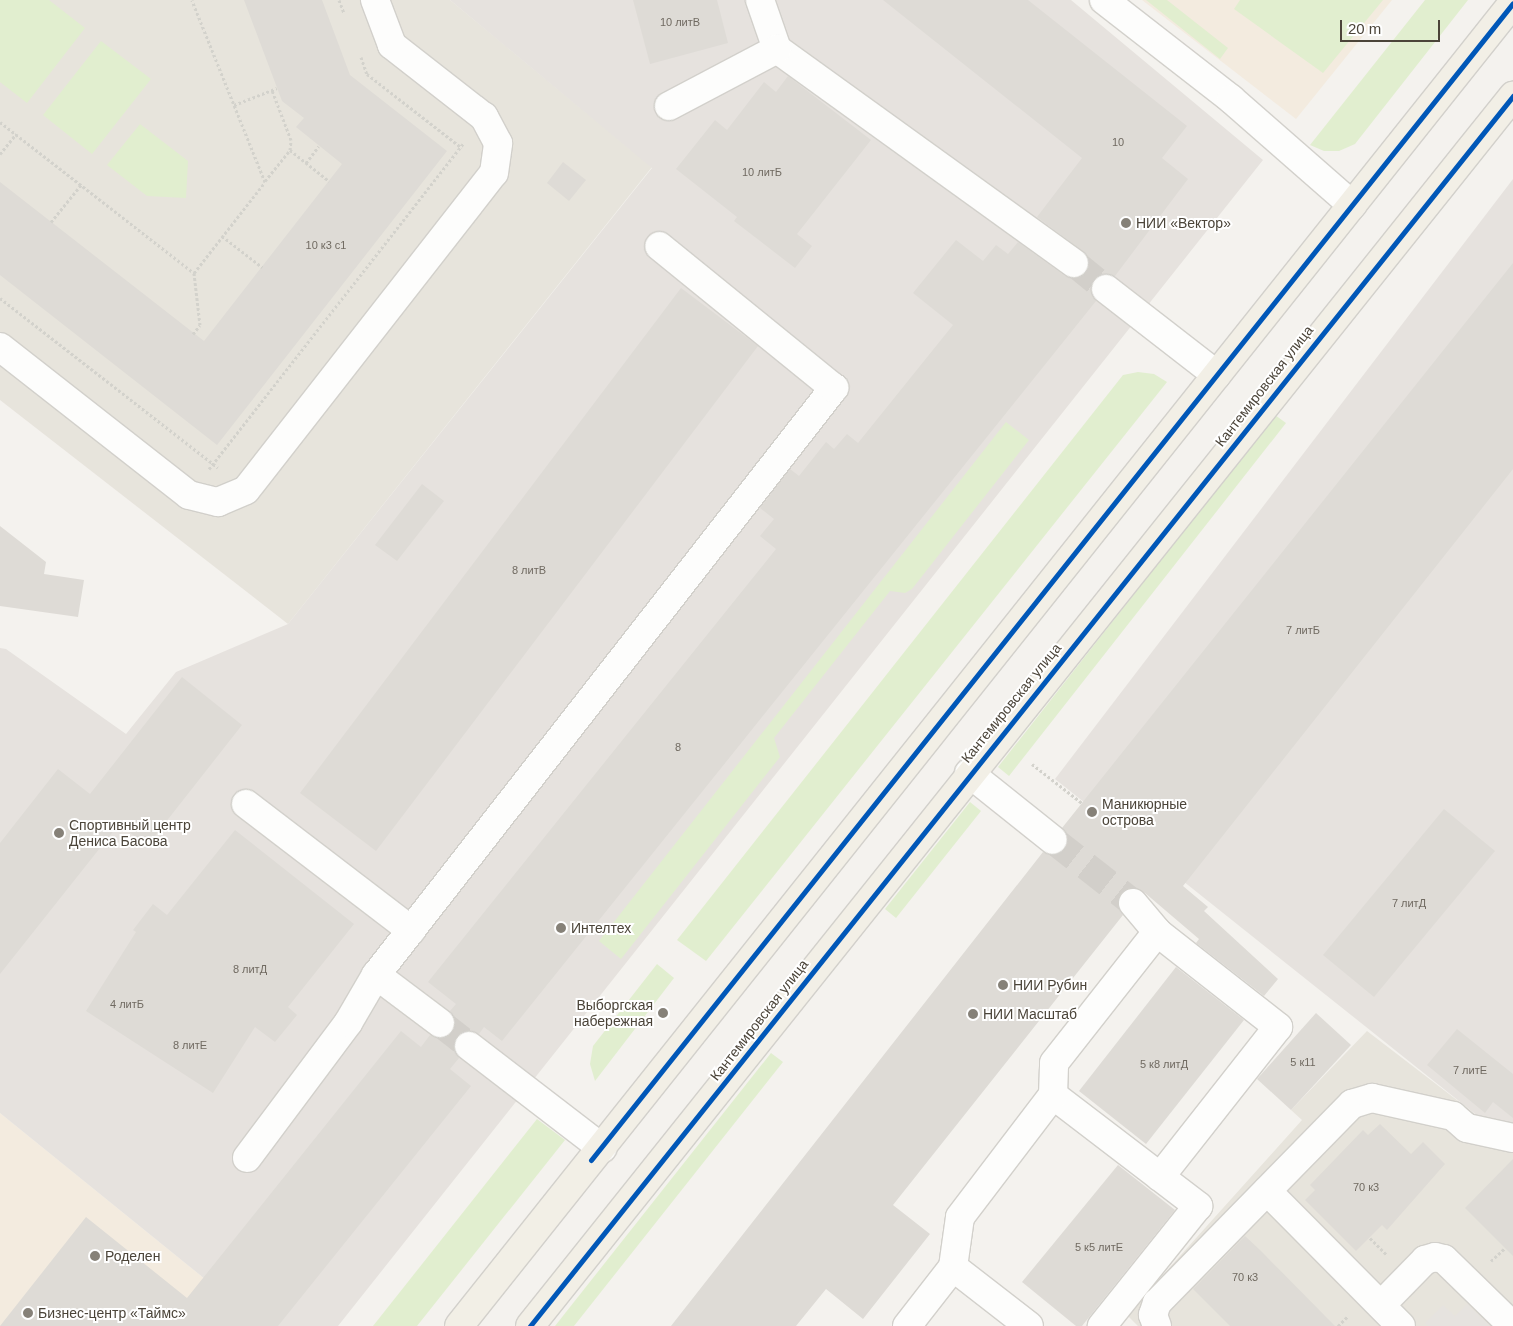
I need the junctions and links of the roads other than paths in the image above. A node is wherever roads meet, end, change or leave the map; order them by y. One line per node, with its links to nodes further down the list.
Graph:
1 (375, 0): 12 (street)
2 (760, 0): 5 (street)
3 (1104, 0): 8 (street)
4 (1513, 3): 8 (main road)
5 (776, 50): 7 (street); 10 (street)
6 (1513, 96): 14 (main road, Кантемировская улица)
7 (669, 106)
8 (1352, 205): 13 (main road)
9 (659, 246): 18 (street)
10 (1074, 264)
11 (1106, 288): 13 (street)
12 (0, 347)
13 (1217, 375): 25 (main road)
14 (968, 774): 16 (street); 32 (main road, Кантемировская улица)
15 (246, 804): 18 (street)
16 (1053, 840)
17 (1133, 903): 19 (street)
18 (411, 930): 20 (street)
19 (1157, 932): 23 (street); 27 (street)
20 (376, 974): 21 (street); 26 (street)
21 (440, 1023)
22 (469, 1046): 25 (street)
23 (1054, 1095): 27 (street); 29 (street)
24 (1513, 1138): 28 (street)
25 (602, 1148): 31 (main road)
26 (247, 1158)
27 (1160, 1177): 35 (street)
28 (1267, 1191): 30 (street); 36 (street)
29 (953, 1267): 33 (street); 34 (street)
30 (1381, 1305): 37 (street); 38 (street)
31 (459, 1326)
32 (530, 1326)
33 (907, 1326)
34 (1029, 1326)
35 (1102, 1326)
36 (1156, 1326)
37 (1401, 1326)
38 (1512, 1326)

